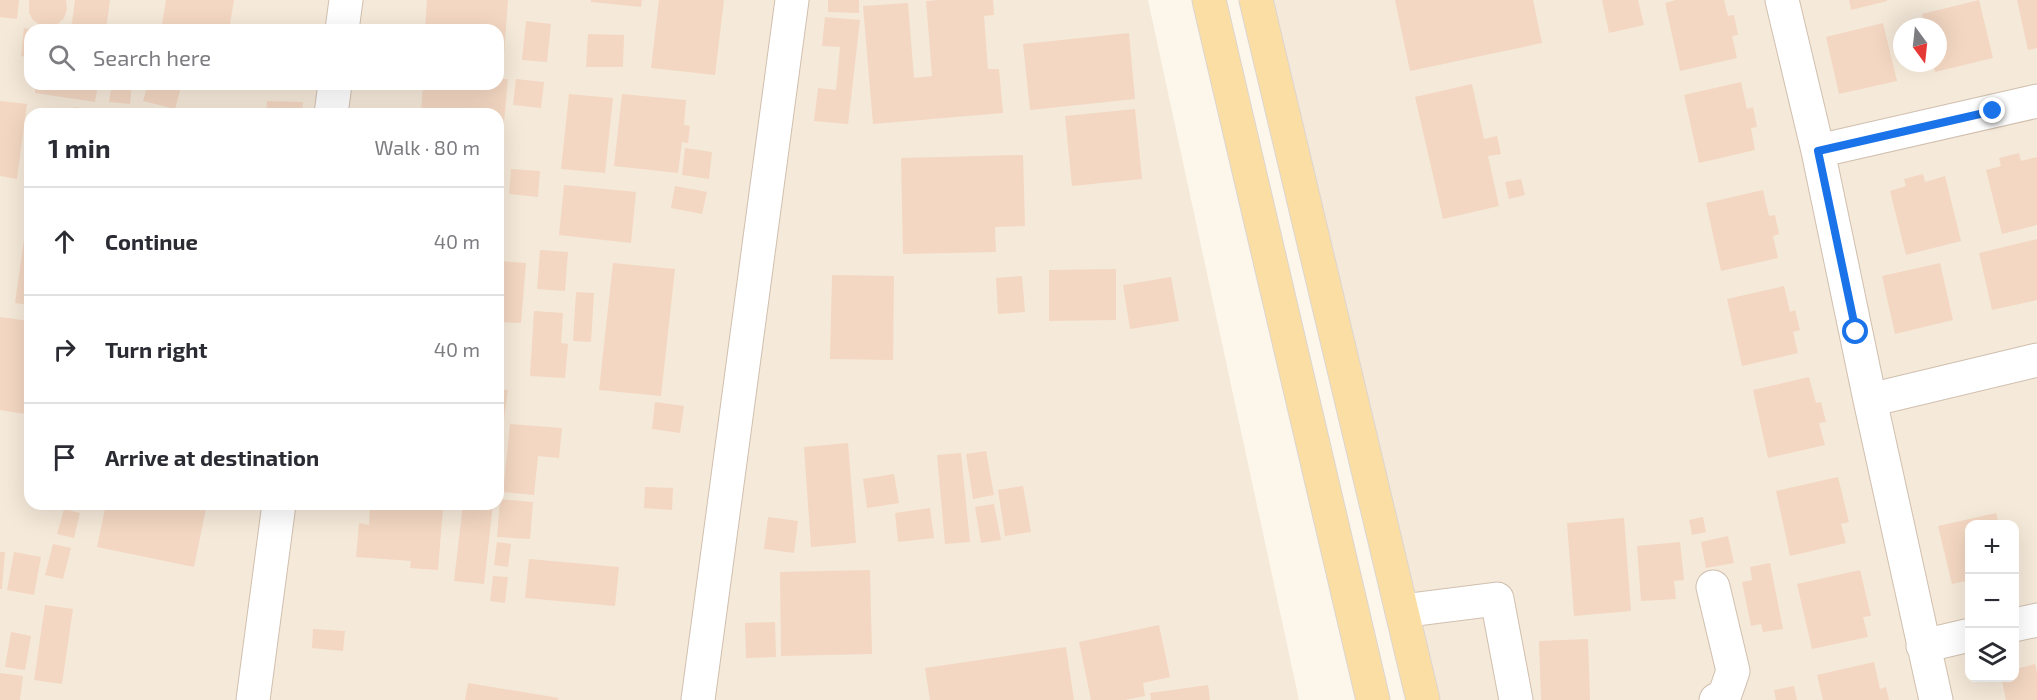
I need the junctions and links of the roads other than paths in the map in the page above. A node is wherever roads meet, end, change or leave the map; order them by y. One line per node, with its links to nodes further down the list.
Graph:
1 (346, 0): 6 (street)
2 (792, 0): 21 (street)
3 (1209, 0): 22 (main road)
4 (1256, 0): 15 (main road)
5 (1782, 0): 10 (street)
6 (343, 24)
7 (333, 90): 9 (street)
8 (2037, 101): 10 (street)
9 (332, 108)
10 (1818, 151): 12 (street)
11 (2037, 360): 12 (street)
12 (1870, 400): 19 (street)
13 (278, 510): 20 (street)
14 (1713, 586): 25 (street)
15 (1402, 611): 23 (main road); 24 (street)
16 (2037, 620): 17 (street)
17 (2019, 624)
18 (1965, 636): 19 (street)
19 (1923, 646): 26 (street)
20 (253, 700)
21 (698, 700)
22 (1373, 700)
23 (1423, 700)
24 (1516, 700)
25 (1716, 700)
26 (1936, 700)

